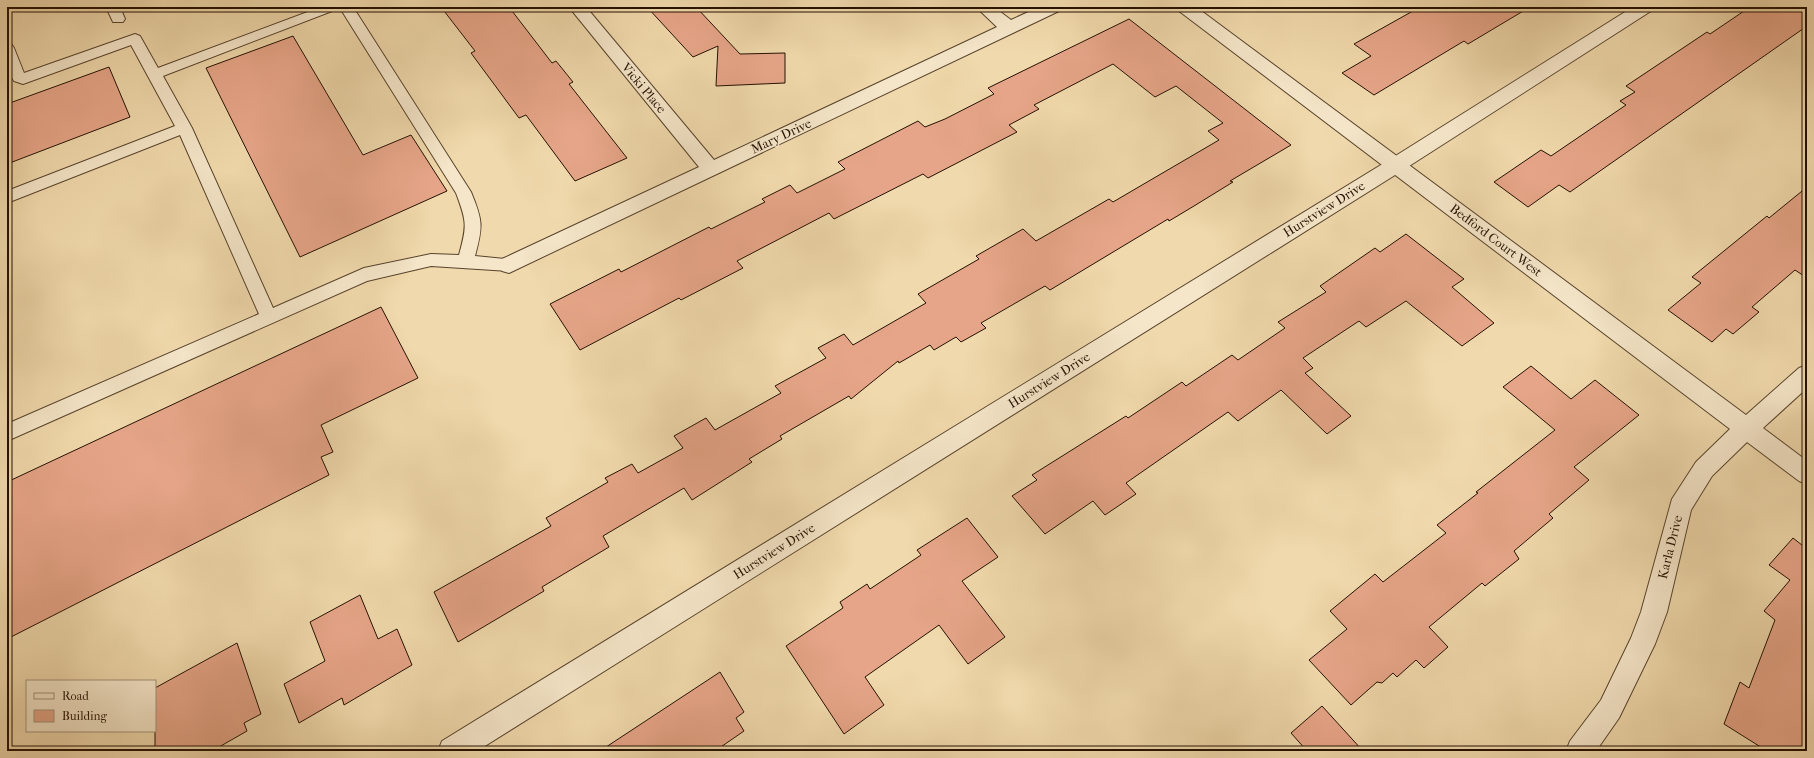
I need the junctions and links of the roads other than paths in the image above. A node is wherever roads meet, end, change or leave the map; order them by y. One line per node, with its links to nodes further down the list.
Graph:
1 (334, 7): 10 (lane)
2 (346, 7): 15 (lane)
3 (577, 7): 13 (street, Vicki Place)
4 (984, 7): 8 (street)
5 (1053, 7): 8 (street, Mary Drive)
6 (1185, 7): 12 (street, Bedford Court West)
7 (1645, 7): 12 (street, Hurstview Drive)
8 (1009, 28): 13 (street, Mary Drive)
9 (7, 48): 10 (lane)
10 (155, 74): 11 (lane)
11 (184, 128): 14 (lane); 17 (lane)
12 (1396, 164): 19 (street, Bedford Court West); 22 (street, Hurstview Drive)
13 (712, 169): 16 (street, Mary Drive)
14 (7, 197)
15 (465, 262): 16 (lane); 17 (lane)
16 (509, 264)
17 (269, 318): 20 (lane)
18 (1807, 374): 19 (street, Karla Drive)
19 (1746, 429): 21 (street, Bedford Court West); 23 (street, Karla Drive)
20 (7, 434)
21 (1807, 474)
22 (452, 751)
23 (1580, 751)

